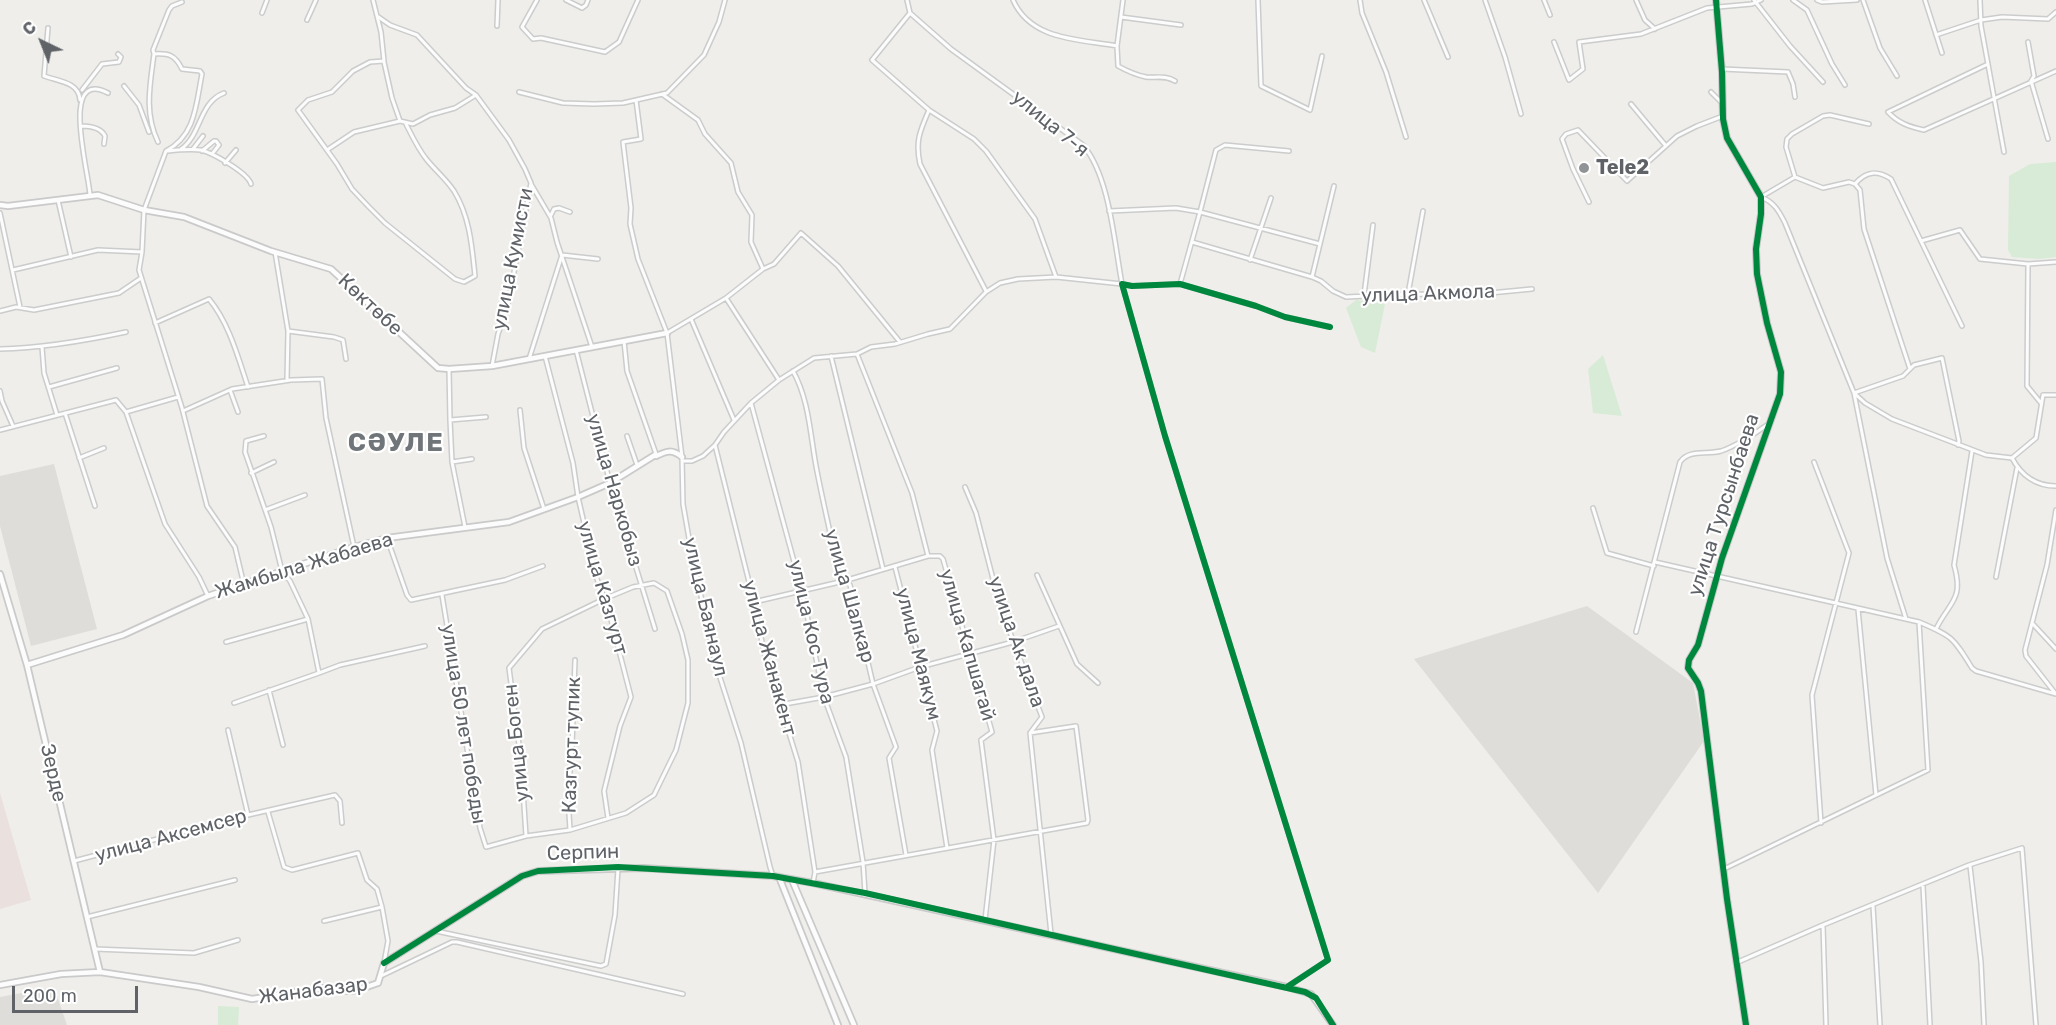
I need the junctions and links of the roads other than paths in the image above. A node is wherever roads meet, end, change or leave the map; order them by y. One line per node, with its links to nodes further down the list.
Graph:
1 (267, 0): 30 (street)
2 (316, 0): 35 (street)
3 (373, 0): 33 (street)
4 (498, 0): 39 (street)
5 (537, 0): 8 (street)
6 (566, 0): 7 (street)
7 (588, 0)
8 (638, 0)
9 (725, 0): 67 (street)
10 (907, 0): 31 (street)
11 (1013, 0): 46 (street)
12 (1123, 0): 34 (street)
13 (1258, 0): 50 (street)
14 (1360, 0): 84 (street)
15 (1424, 0): 51 (street)
16 (1485, 0): 76 (street)
17 (1544, 0): 32 (street)
18 (1636, 0): 41 (street)
19 (1761, 0): 26 (street)
20 (1793, 0): 60 (street)
21 (1817, 0): 22 (street)
22 (1857, 0)
23 (1863, 0): 56 (street)
24 (1925, 0): 43 (street)
25 (1980, 0): 36 (street)
26 (1755, 1): 28 (street); 59 (street)
27 (182, 2): 49 (street)
28 (1717, 3): 41 (street); 54 (street)
29 (2056, 12): 36 (street)
30 (262, 13)
31 (910, 13): 75 (street); 111 (street, улица 7-я)
32 (1550, 15)
33 (377, 16): 38 (street, улица Кумисти); 42 (street)
34 (1121, 17): 37 (street); 46 (street)
35 (307, 20)
36 (1981, 20): 43 (street); 53 (street)
37 (1181, 24)
38 (390, 25): 42 (street); 68 (street, улица Кумисти)
39 (497, 26)
40 (48, 28): 72 (street)
41 (1655, 29): 44 (street)
42 (381, 32): 52 (street)
43 (1936, 35): 47 (street)
44 (1554, 42)
45 (2028, 42): 58 (street)
46 (1117, 46): 57 (street)
47 (1942, 52)
48 (118, 54): 62 (street)
49 (154, 54): 86 (street); 93 (street)
50 (1322, 56)
51 (1448, 57)
52 (384, 61): 78 (street); 92 (street)
53 (1988, 64): 70 (street); 70 (street)
54 (1722, 69): 69 (street); 74 (street)
55 (2056, 71): 58 (street)
56 (1897, 76)
57 (1175, 81)
58 (2031, 81): 70 (street); 85 (street)
59 (1823, 82)
60 (1845, 85)
61 (124, 86): 82 (street)
62 (82, 90)
63 (519, 92): 71 (street)
64 (1711, 92): 74 (street)
65 (108, 93): 72 (street)
66 (224, 93): 89 (street)
67 (662, 94): 71 (street); 130 (street)
68 (476, 95): 79 (street); 100 (street, улица Кумисти)
69 (1795, 97)
70 (1994, 98): 96 (street)
71 (636, 100): 150 (street, улица Баянаул)
72 (80, 102): 81 (street)
73 (1631, 104): 88 (street)
74 (1723, 104): 77 (street)
75 (928, 110): 133 (street); 138 (street)
76 (1521, 114)
77 (1723, 117): 88 (street); 105 (street)
78 (400, 122): 79 (street); 92 (street)
79 (406, 124): 92 (street)
80 (1869, 124): 99 (street)
81 (81, 126): 87 (street); 104 (street)
82 (149, 132)
83 (203, 136): 90 (street)
84 (1406, 137)
85 (2048, 139)
86 (158, 142)
87 (104, 144)
88 (1666, 146): 108 (street)
89 (180, 150): 90 (street); 93 (street)
90 (192, 150): 94 (street)
91 (236, 150): 98 (street)
92 (327, 150)
93 (166, 151): 110 (street)
94 (202, 151): 97 (street); 97 (street)
95 (1289, 151): 114 (street)
96 (2004, 152)
97 (212, 154): 98 (street)
98 (225, 163): 101 (street)
99 (1795, 177): 102 (street); 105 (street)
100 (531, 183): 116 (street); 162 (street, улица Кумисти)
101 (251, 184)
102 (1856, 184): 119 (street); 165 (street)
103 (1334, 186): 121 (street)
104 (90, 196): 107 (street, Көктөбе); 110 (street, Көктөбе)
105 (1761, 197): 173 (street); 187 (street, улица Турсынбаева)
106 (1270, 198): 118 (street)
107 (58, 200): 109 (street, Көктөбе); 125 (street)
108 (1588, 202)
109 (0, 205)
110 (144, 210): 122 (street); 123 (street, Көктөбе)
111 (1109, 211): 114 (street); 135 (street, улица 7-я)
112 (1424, 211): 139 (street)
113 (570, 212): 116 (street)
114 (1200, 212): 118 (street); 120 (street)
115 (0, 213): 131 (street)
116 (551, 217): 124 (street)
117 (1373, 225): 140 (street)
118 (1260, 229): 121 (street); 127 (street)
119 (1921, 241): 129 (street); 146 (street)
120 (1192, 242): 127 (street, улица Акмола); 136 (street)
121 (1320, 244): 134 (street)
122 (142, 252): 125 (street); 132 (street)
123 (275, 252): 148 (street); 164 (street, Көктөбе)
124 (562, 255): 126 (street); 154 (street); 161 (street)
125 (71, 256): 131 (street)
126 (598, 259)
127 (1250, 260): 134 (street, улица Акмола)
128 (2056, 262): 129 (street)
129 (2028, 264): 177 (street)
130 (763, 269): 141 (street); 152 (street)
131 (13, 270): 142 (street)
132 (141, 277): 142 (street); 145 (street)
133 (1056, 277): 135 (street); 138 (street)
134 (1312, 277): 140 (street, улица Акмола)
135 (1122, 284): 136 (street); 306 (street, улица 7-я)
136 (1180, 284): 147 (street)
137 (1532, 289): 139 (street, улица Акмола)
138 (986, 292): 152 (street)
139 (1408, 294): 140 (street, улица Акмола)
140 (1364, 295)
141 (726, 298): 144 (street); 167 (street)
142 (20, 307): 143 (street)
143 (0, 311)
144 (691, 319): 150 (street); 186 (street)
145 (155, 323): 170 (street); 175 (street)
146 (1962, 326)
147 (1330, 327)
148 (288, 331): 160 (street); 168 (street)
149 (126, 332): 153 (street)
150 (667, 333): 151 (street); 200 (street, улица Баянаул)
151 (624, 341): 154 (street); 196 (street)
152 (900, 343): 157 (street)
153 (42, 347): 155 (street); 169 (street)
154 (592, 347): 156 (street)
155 (0, 349)
156 (576, 350): 158 (street); 207 (street, улица Наркобыз)
157 (857, 354): 159 (street); 220 (street, улица Капшагай)
158 (545, 356): 161 (street); 211 (street, улица Казгурт)
159 (831, 356): 166 (street); 224 (street, улица Маякум)
160 (346, 359)
161 (529, 359): 162 (street)
162 (492, 366): 164 (street)
163 (117, 368): 169 (street)
164 (449, 369): 185 (street)
165 (1910, 369): 173 (street); 193 (street)
166 (793, 371): 167 (street); 230 (street, улица Шалкар)
167 (779, 380): 176 (street)
168 (287, 381): 170 (street); 219 (street)
169 (49, 387): 183 (street)
170 (248, 387): 171 (street)
171 (230, 390): 179 (street); 181 (street)
172 (0, 391): 188 (street)
173 (1854, 393): 193 (street); 241 (street)
174 (2056, 395): 177 (street)
175 (178, 397): 179 (street); 180 (street)
176 (750, 403): 186 (street); 233 (street, улица Кос Тура)
177 (2041, 404): 198 (street)
178 (520, 410): 214 (street)
179 (183, 411): 231 (street)
180 (126, 412): 182 (street); 235 (street)
181 (238, 412)
182 (64, 413): 183 (street); 197 (street)
183 (57, 415): 188 (street)
184 (486, 417): 185 (street)
185 (450, 420): 202 (street)
186 (734, 420): 192 (street)
187 (1767, 425): 221 (street); 228 (street, улица Турсынбаева)
188 (13, 426): 189 (street)
189 (0, 430)
190 (264, 436): 206 (street)
191 (627, 436): 204 (street)
192 (715, 445): 200 (street); 237 (street, улица Жанакент)
193 (1958, 445): 195 (street)
194 (104, 448): 197 (street)
195 (1972, 450): 198 (street); 246 (street)
196 (656, 456): 200 (street, Жамбыла Жабаева); 204 (street, Жамбыла Жабаева)
197 (79, 458): 212 (street)
198 (2012, 458): 205 (street)
199 (471, 459): 202 (street)
200 (682, 459): 285 (street, улица Баянаул)
201 (274, 462): 206 (street)
202 (452, 462): 217 (street)
203 (1814, 462): 238 (street)
204 (637, 465): 207 (street, Жамбыла Жабаева)
205 (2017, 468): 208 (street); 229 (street)
206 (251, 473): 215 (street)
207 (610, 483): 211 (street, Жамбыла Жабаева); 232 (street, улица Наркобыз)
208 (2056, 486)
209 (965, 487): 249 (street, улица Ак дала)
210 (305, 495): 215 (street)
211 (578, 497): 214 (street, Жамбыла Жабаева); 236 (street, улица Казгурт)
212 (95, 506)
213 (1593, 508): 221 (street)
214 (544, 509): 217 (street, Жамбыла Жабаева)
215 (265, 510): 225 (street)
216 (2056, 510): 243 (street)
217 (465, 529): 218 (street, Жамбыла Жабаева)
218 (387, 538): 219 (street, Жамбыла Жабаева); 234 (street)
219 (354, 547): 225 (street, Жамбыла Жабаева)
220 (928, 556): 223 (street); 252 (street, улица Капшагай)
221 (1655, 564): 228 (street); 247 (street)
222 (543, 567): 234 (street)
223 (895, 567): 224 (street); 255 (street, улица Маякум)
224 (883, 570): 230 (street)
225 (282, 572): 231 (street, Жамбыла Жабаева); 240 (street)
226 (0, 574): 254 (street, Зерде)
227 (1037, 575): 244 (street)
228 (1717, 576): 238 (street); 283 (street, улица Турсынбаева)
229 (1996, 577)
230 (844, 581): 233 (street); 258 (street, улица Шалкар)
231 (244, 585): 235 (street, Жамбыла Жабаева)
232 (643, 586): 236 (street, улица Боген); 245 (street, улица Наркобыз); 270 (street)
233 (802, 591): 237 (street); 261 (street, улица Кос Тура)
234 (442, 595): 275 (street, улица 50 лет победы)
235 (208, 596): 254 (street, Жамбыла Жабаева)
236 (604, 598): 270 (street, улица Казгурт); 275 (street, улица Боген)
237 (754, 602): 263 (street, улица Жанакент)
238 (1835, 603): 239 (street); 271 (street)
239 (1858, 609): 241 (street); 267 (street)
240 (308, 619): 248 (street); 256 (street)
241 (1906, 619): 242 (street)
242 (1919, 622): 246 (street); 267 (street)
243 (2032, 623): 251 (street); 260 (street)
244 (1059, 626): 249 (street); 257 (street)
245 (656, 629)
246 (1936, 629): 260 (street)
247 (1636, 632)
248 (226, 642)
249 (1013, 642): 252 (street); 265 (street, улица Ак дала)
250 (424, 646): 256 (street)
251 (2056, 649)
252 (971, 653): 255 (street); 276 (street, улица Капшагай)
253 (575, 660): 273 (street, Казгурт тупик)
254 (27, 665): 279 (street, Зерде)
255 (920, 667): 258 (street); 277 (street, улица Маякум)
256 (319, 673): 259 (street)
257 (1098, 683)
258 (873, 684): 261 (street); 278 (street, улица Шалкар)
259 (269, 690): 262 (street); 266 (street)
260 (2056, 693)
261 (824, 697): 263 (street); 280 (street, улица Кос Тура)
262 (234, 703)
263 (779, 705): 284 (street, улица Жанакент)
264 (228, 730): 269 (street)
265 (1030, 733): 274 (street, улица Ак дала); 274 (street)
266 (283, 745)
267 (1876, 795): 271 (street)
268 (268, 812): 269 (street, улица Аксемсер); 272 (street, улица Аксемсер); 292 (street, улица Аксемсер)
269 (248, 815): 279 (street, улица Аксемсер)
270 (608, 818): 273 (street)
271 (1821, 823): 283 (street)
272 (342, 824)
273 (570, 830): 275 (street)
274 (1041, 832): 276 (street); 298 (street, улица Ак дала)
275 (526, 836)
276 (994, 840): 277 (street); 294 (street, улица Капшагай)
277 (947, 848): 278 (street)
278 (906, 855): 280 (street)
279 (74, 861): 293 (street, Зерде)
280 (863, 862): 284 (street); 290 (street, улица Кос Тура)
281 (1970, 865): 289 (street); 315 (street); 316 (street)
282 (618, 867): 285 (street, Серпин); 297 (street, Серпин); 297 (street)
283 (1724, 870): 302 (street, улица Турсынбаева)
284 (815, 872): 288 (street, улица Жанакент)
285 (776, 877): 287 (street, Серпин); 308 (street)
286 (235, 880): 293 (street)
287 (792, 880): 288 (street, Серпин); 309 (street)
288 (813, 883): 290 (street, Серпин)
289 (1922, 885): 291 (street); 314 (street)
290 (866, 893): 294 (street, Серпин)
291 (1873, 906): 296 (street); 313 (street)
292 (382, 907): 295 (street); 301 (street)
293 (87, 917): 300 (street, Зерде)
294 (985, 920): 298 (street, Серпин)
295 (324, 921)
296 (1823, 925): 302 (street); 312 (street)
297 (434, 931): 301 (street, Серпин)
298 (1051, 934): 306 (street, Серпин)
299 (238, 940): 300 (street)
300 (95, 949): 303 (street, Зерде)
301 (384, 963): 304 (street)
302 (1736, 963): 311 (street, улица Турсынбаева)
303 (100, 972): 304 (street, Жанабазар); 305 (street, Жанабазар)
304 (379, 977): 307 (street)
305 (0, 985)
306 (1287, 987): 310 (street, Серпин)
307 (683, 994)
308 (838, 1025)
309 (854, 1025)
310 (1333, 1025)
311 (1746, 1025)
312 (1826, 1025)
313 (1880, 1025)
314 (1930, 1025)
315 (1984, 1025)
316 (2036, 1025)

